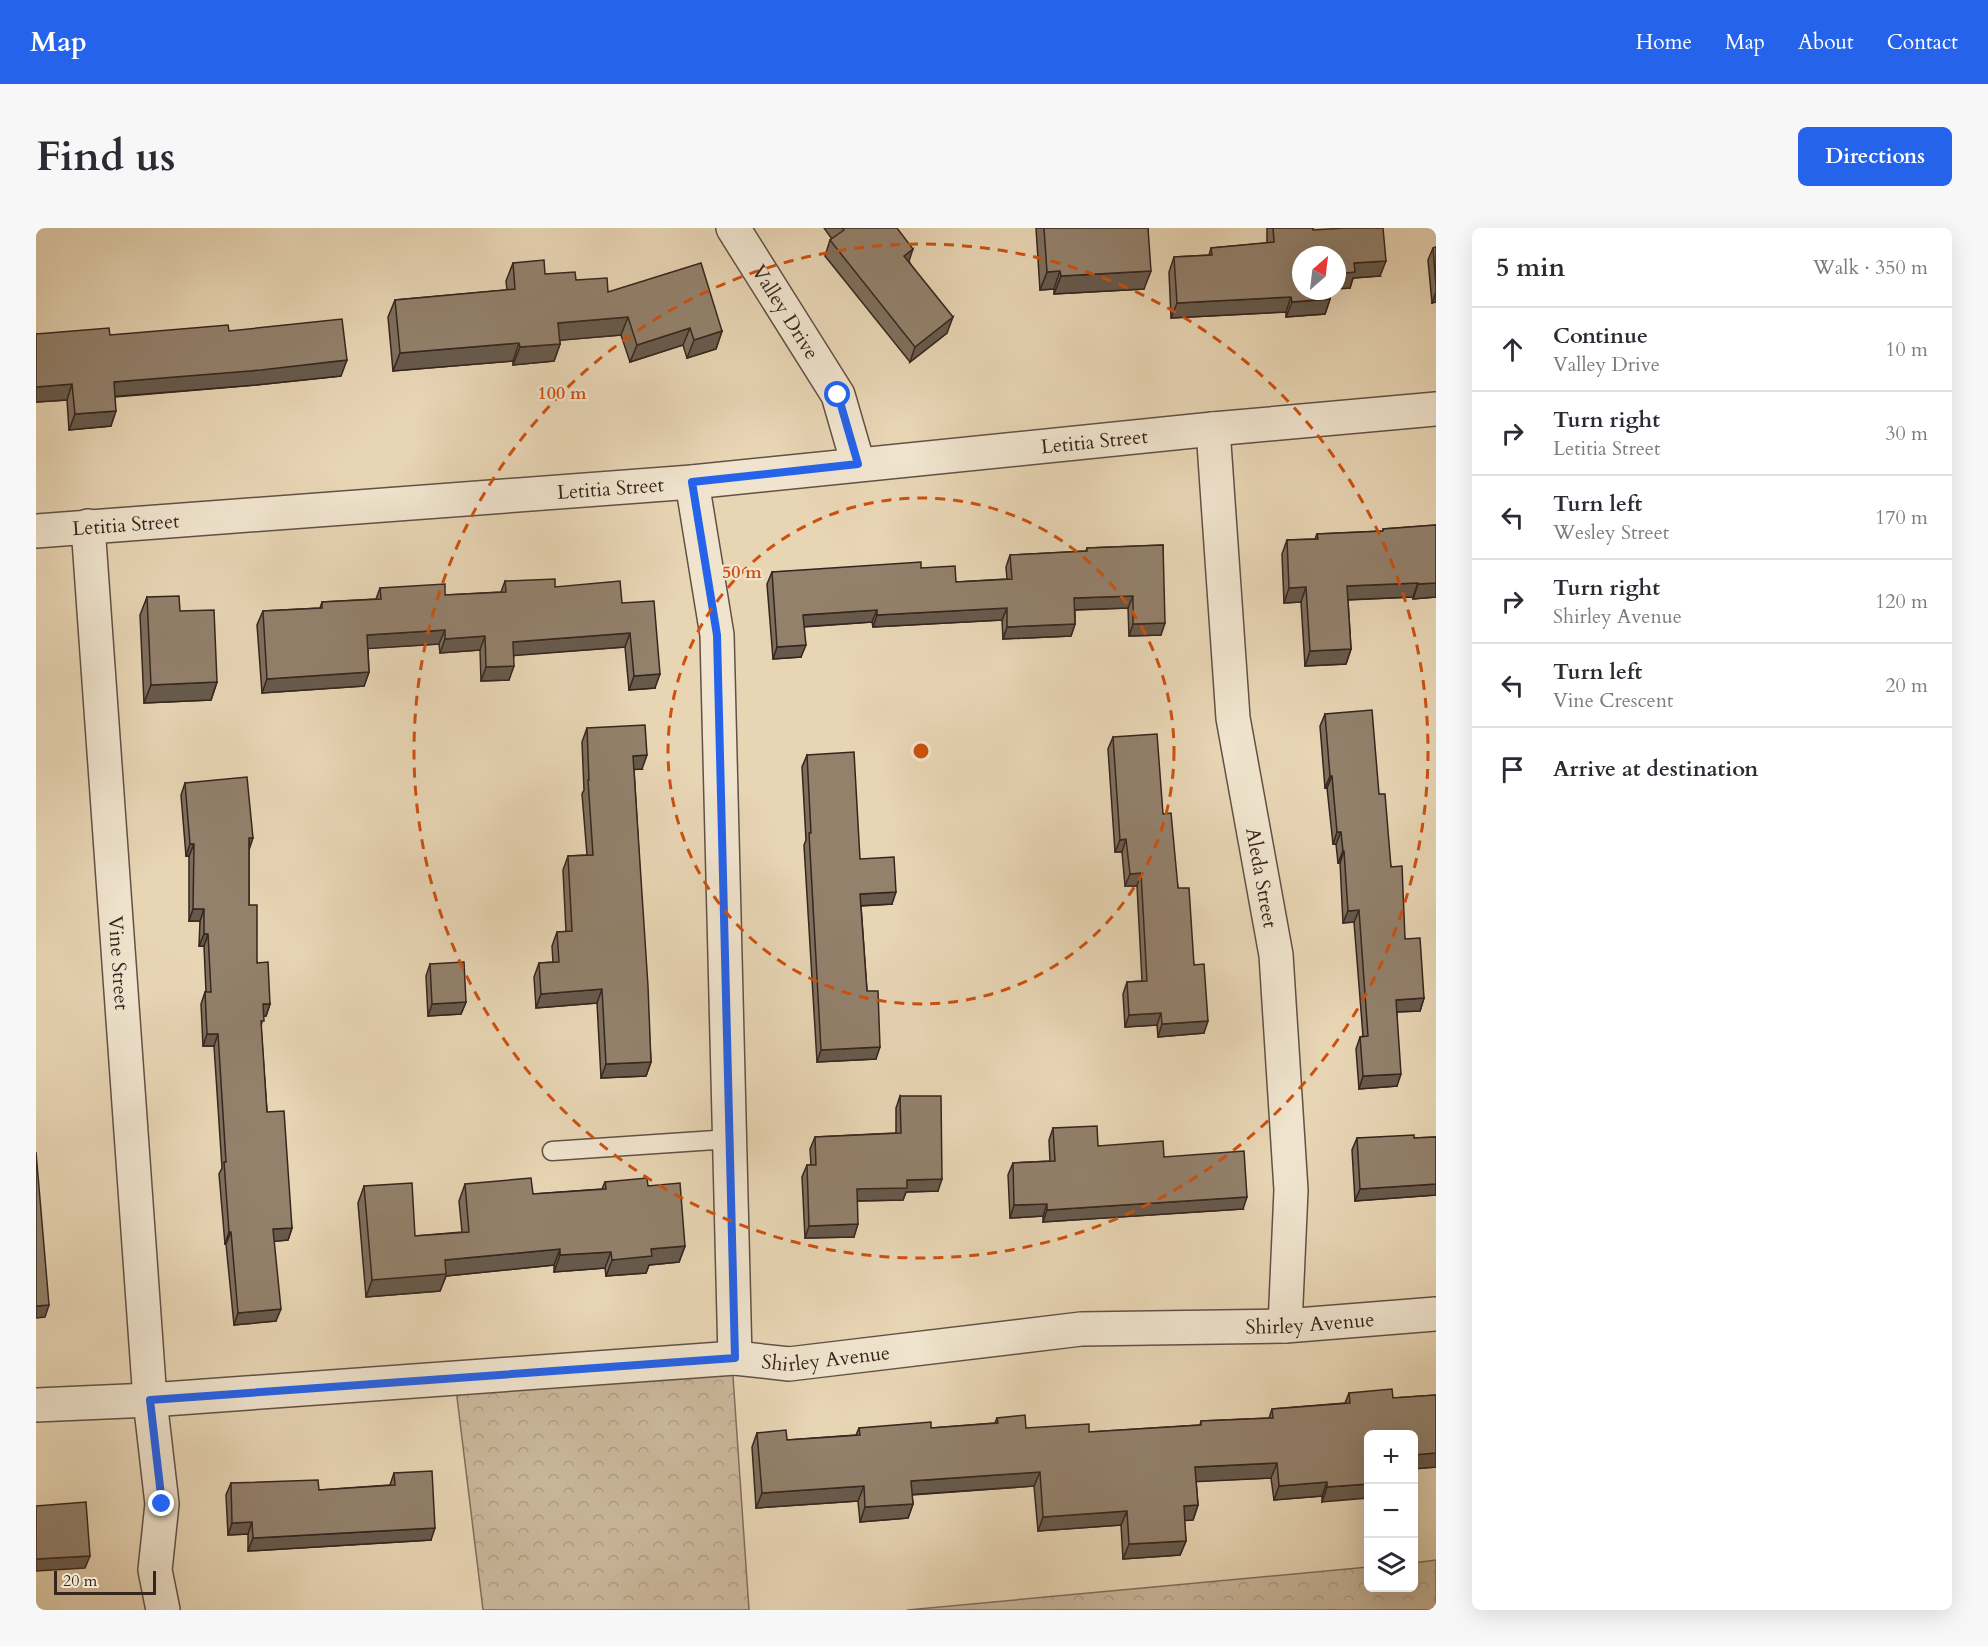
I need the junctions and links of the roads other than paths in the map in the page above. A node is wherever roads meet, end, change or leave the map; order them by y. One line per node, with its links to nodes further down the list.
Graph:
1 (733, 228): 4 (street, Valley Drive)
2 (1436, 409): 3 (street, Letitia Street)
3 (1213, 429): 4 (street, Letitia Street); 11 (street, Aleda Street)
4 (858, 464): 5 (street, Letitia Street)
5 (692, 482): 6 (street, Letitia Street); 8 (street)
6 (88, 526): 7 (street, Letitia Street); 13 (street, Vine Street)
7 (36, 531)
8 (730, 1138): 9 (lane); 12 (street)
9 (552, 1150)
10 (1436, 1314): 11 (street, Shirley Avenue)
11 (1286, 1326): 12 (street, Shirley Avenue)
12 (735, 1358): 13 (street, Shirley Avenue)
13 (150, 1400): 14 (street, Shirley Avenue); 15 (street, Vine Street)
14 (36, 1405)
15 (163, 1610)

